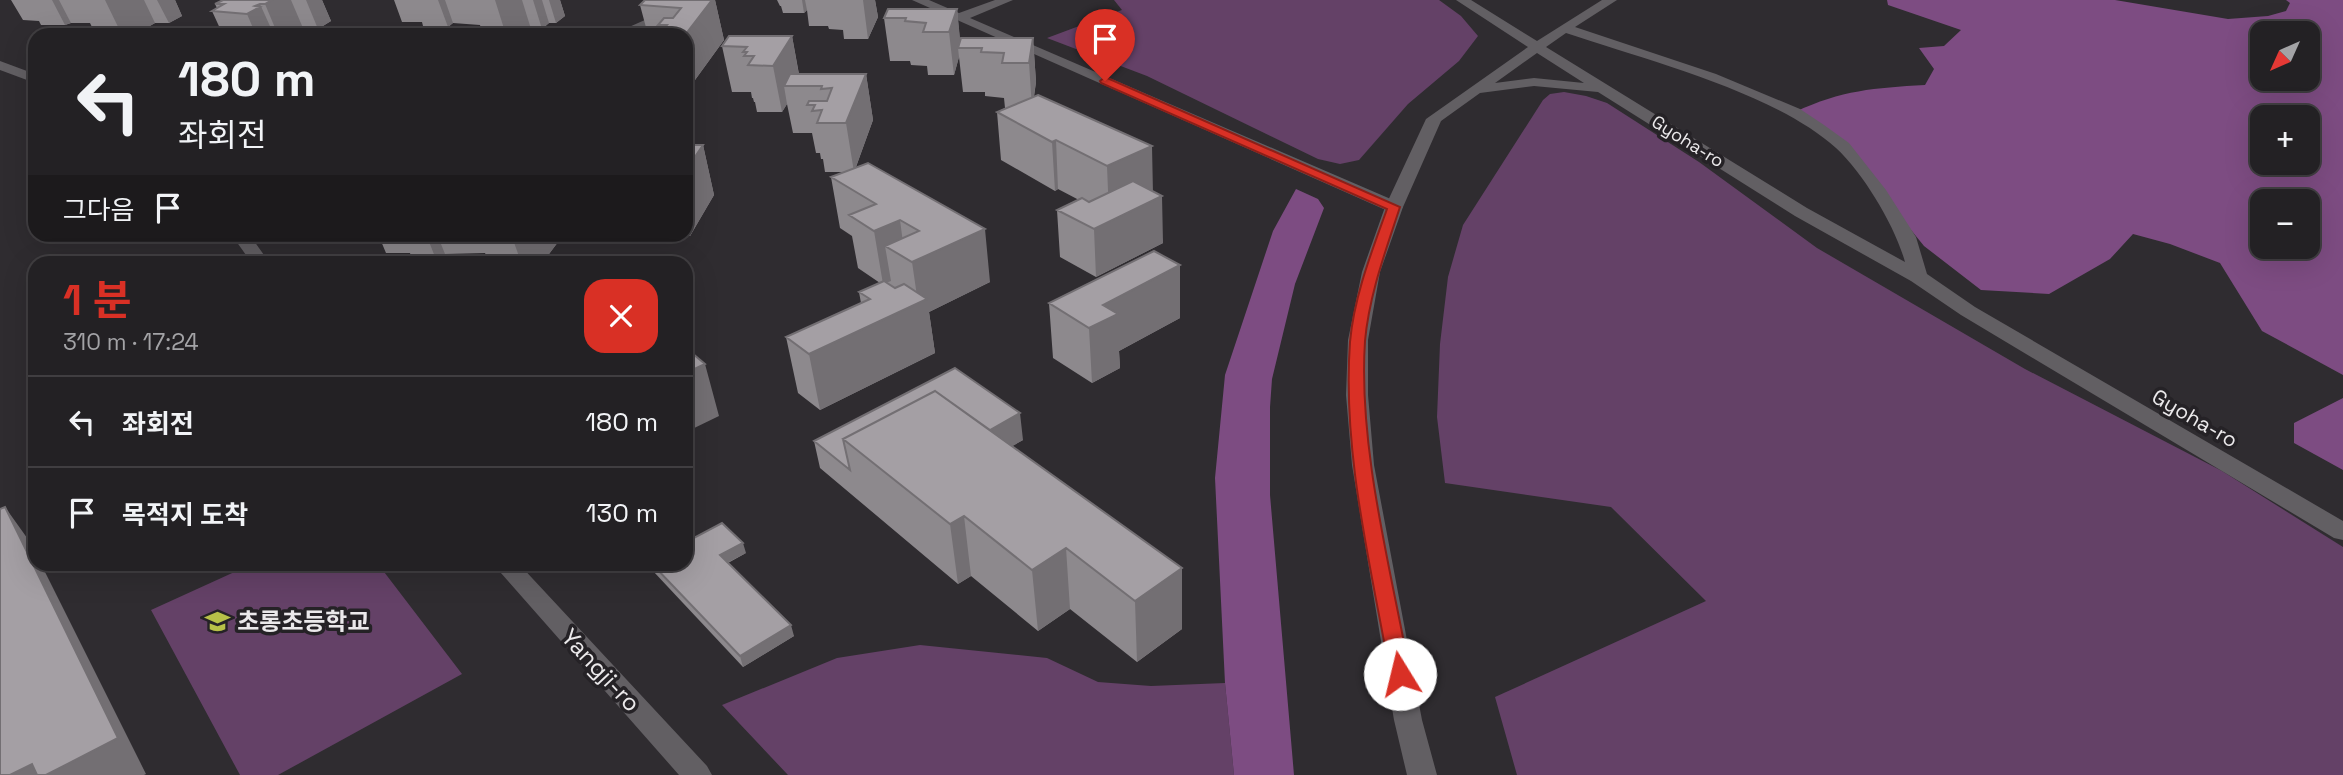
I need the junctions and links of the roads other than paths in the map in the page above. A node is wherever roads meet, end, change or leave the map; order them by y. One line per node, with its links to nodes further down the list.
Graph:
1 (701, 0): 7 (street)
2 (918, 0): 6 (street)
3 (1007, 0): 6 (street)
4 (1462, 0): 9 (street, Gyoha-ro)
5 (1611, 0): 8 (street)
6 (960, 17): 14 (street)
7 (635, 28)
8 (1564, 28): 9 (street); 15 (street)
9 (1538, 47): 12 (street); 13 (street, Gyoha-ro)
10 (0, 65): 11 (street)
11 (28, 76)
12 (1476, 90): 13 (street); 14 (street)
13 (1607, 90): 15 (street, Gyoha-ro)
14 (1394, 207): 19 (street)
15 (1918, 277): 16 (street, Gyoha-ro)
16 (2343, 532)
17 (511, 571): 18 (street, Yangji-ro)
18 (697, 775)
19 (1422, 775)

